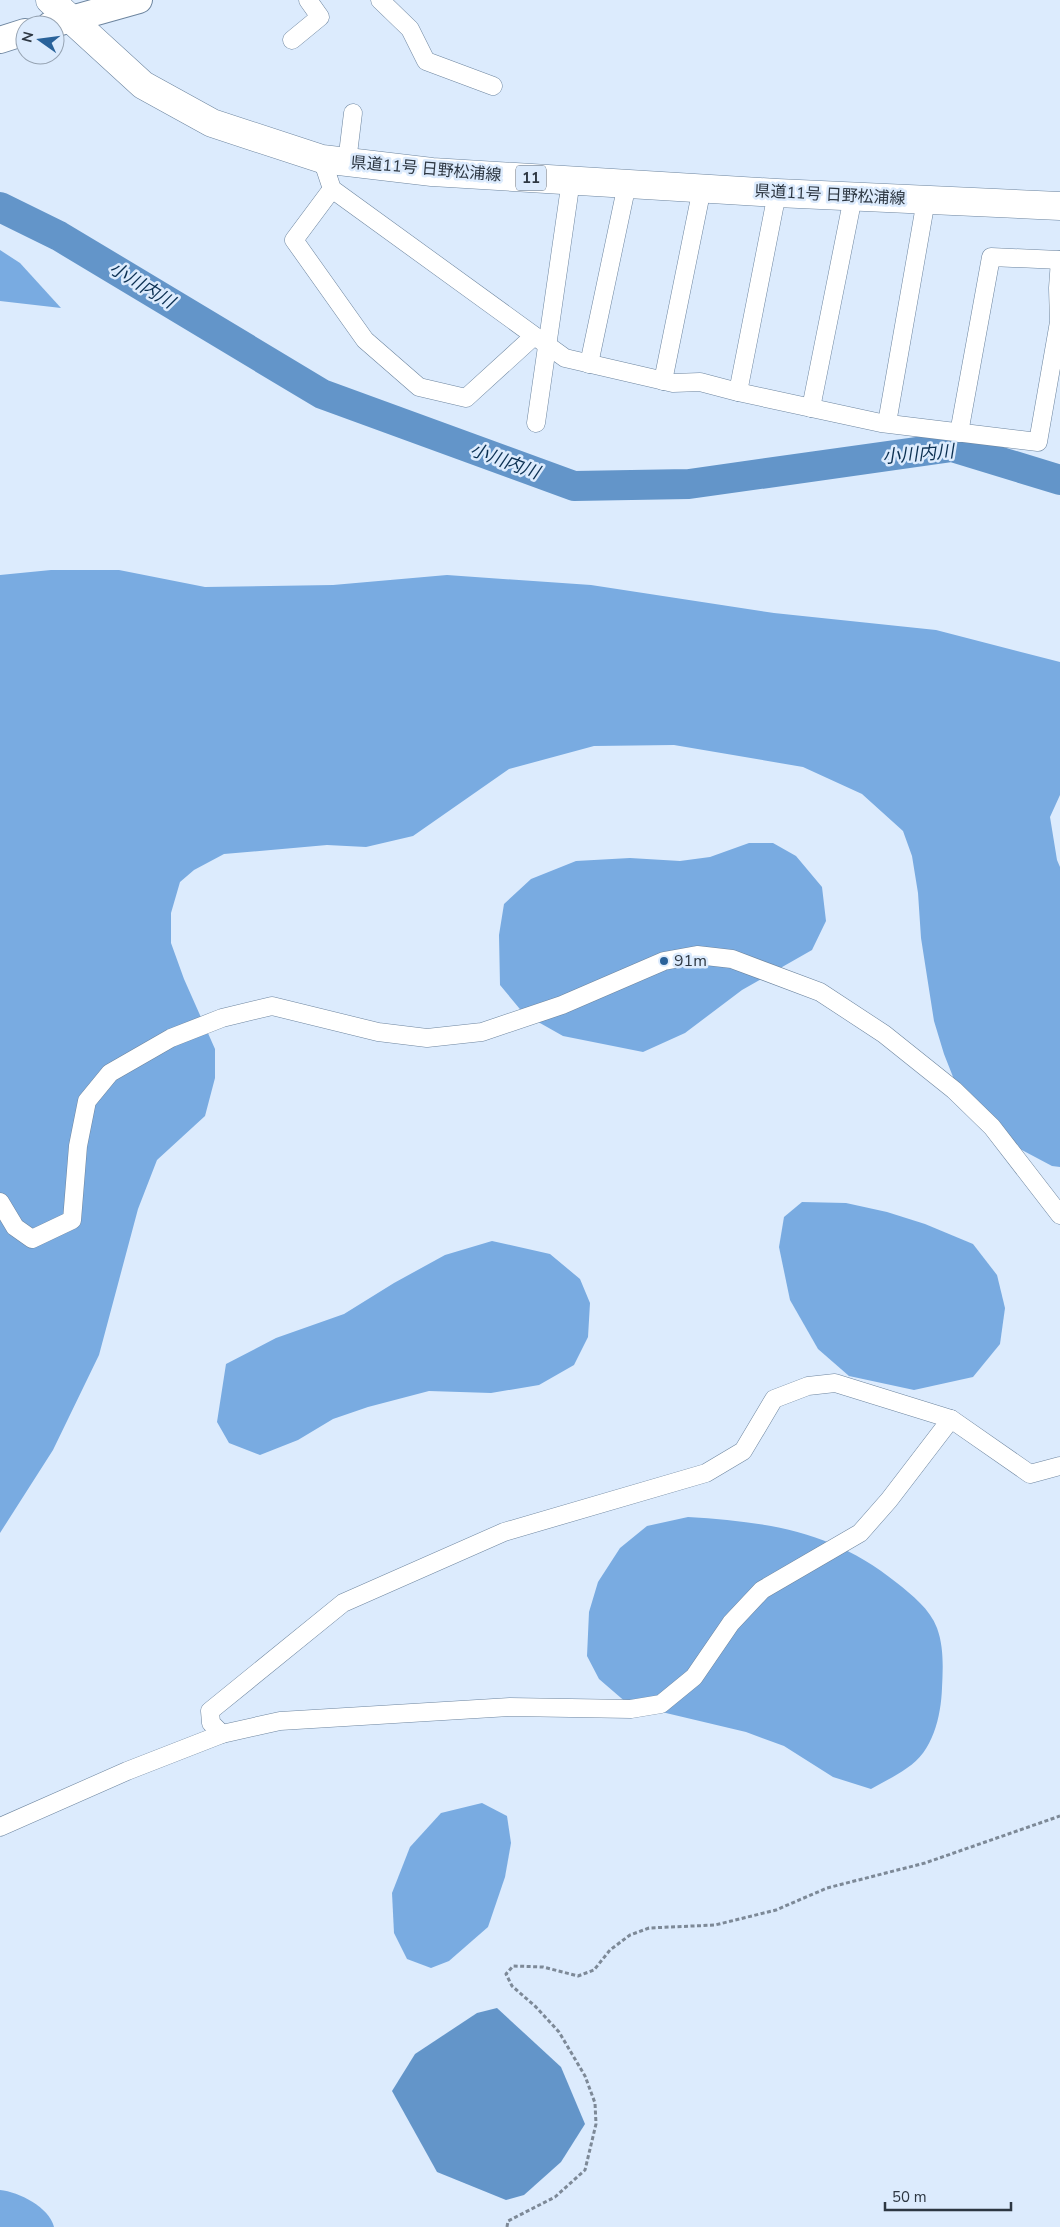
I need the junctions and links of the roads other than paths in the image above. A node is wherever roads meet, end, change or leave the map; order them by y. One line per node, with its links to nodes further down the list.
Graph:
1 (50, 0): 5 (main road, 県道11号 日野松浦線 / 11)
2 (139, 0): 6 (street)
3 (308, 0): 10 (street)
4 (380, 0): 11 (street)
5 (58, 15)
6 (65, 21)
7 (65, 24): 13 (main road, 県道11号 日野松浦線 / 11)
8 (15, 35): 9 (street)
9 (0, 40)
10 (292, 40)
11 (493, 86)
12 (353, 113): 13 (street)
13 (334, 160): 14 (main road, 県道11号 日野松浦線 / 11); 17 (street)
14 (571, 180): 15 (main road, 県道11号 日野松浦線 / 11); 23 (street)
15 (627, 184): 16 (main road, 県道11号 日野松浦線 / 11); 24 (street)
16 (702, 188): 18 (main road, 県道11号 日野松浦線 / 11); 25 (street)
17 (332, 189): 23 (street); 23 (street)
18 (777, 193): 19 (main road, 県道11号 日野松浦線 / 11); 26 (street)
19 (853, 196): 20 (main road, 県道11号 日野松浦線 / 11); 27 (street)
20 (926, 200): 21 (main road, 県道11号 日野松浦線 / 11); 29 (street)
21 (1058, 200)
22 (1060, 267): 30 (street); 30 (street)
23 (540, 340): 24 (street); 28 (street)
24 (589, 364): 25 (street)
25 (663, 381): 26 (street)
26 (738, 392): 27 (street)
27 (811, 408): 29 (street)
28 (536, 423)
29 (887, 423): 30 (street)
30 (958, 433)
31 (0, 1202): 32 (street)
32 (1060, 1215)
33 (951, 1419): 34 (street); 35 (street); 35 (street)
34 (1060, 1466)
35 (222, 1734): 36 (street)
36 (0, 1827)

